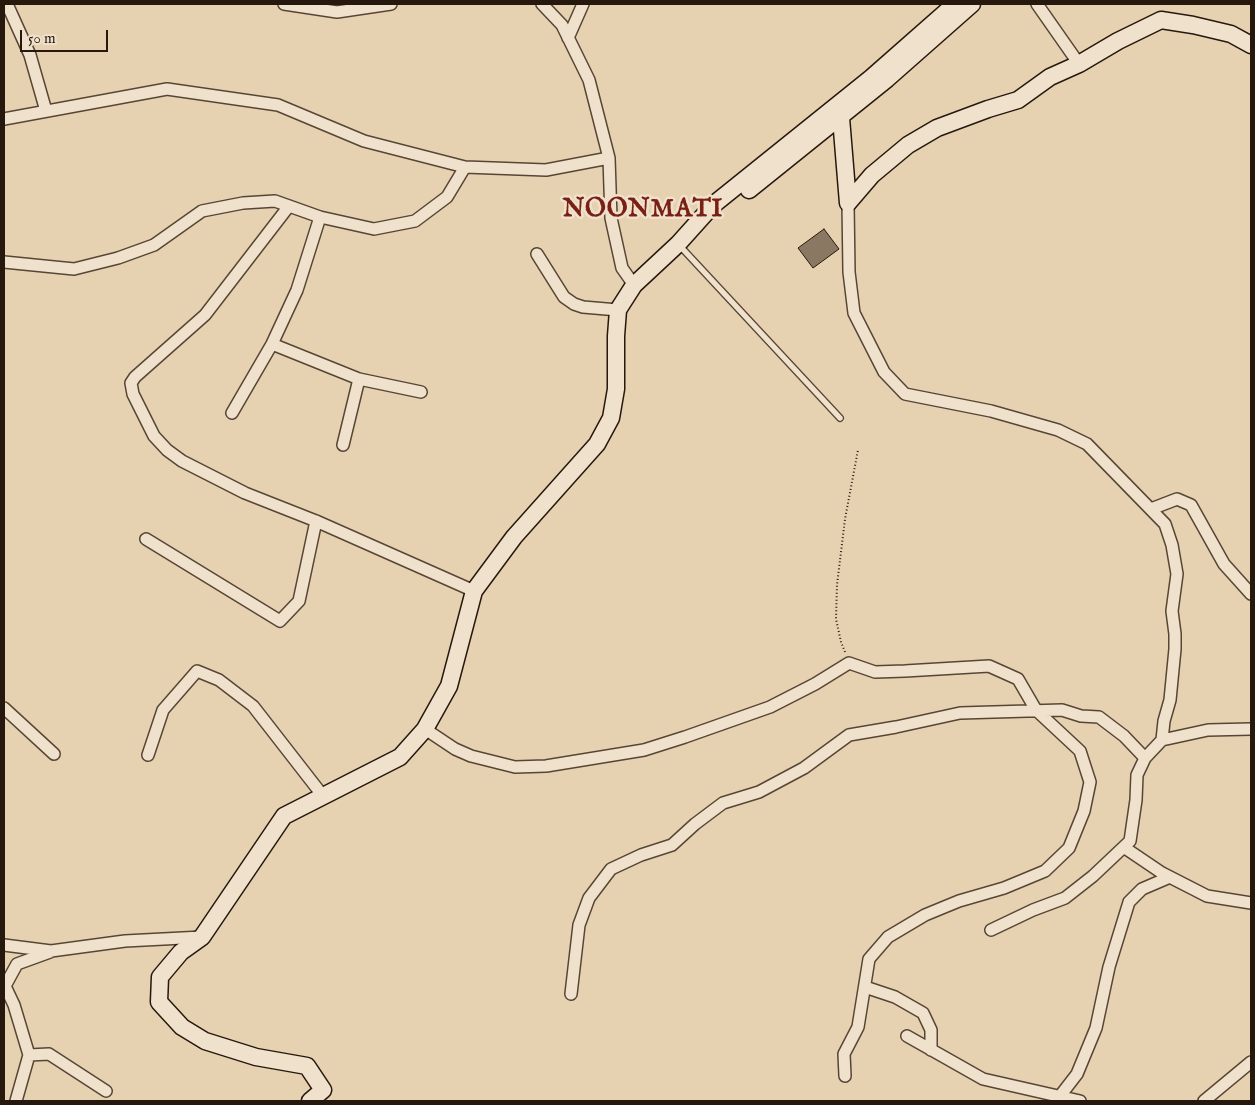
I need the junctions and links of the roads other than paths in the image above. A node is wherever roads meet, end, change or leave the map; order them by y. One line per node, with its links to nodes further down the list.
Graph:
1 (7, 4): 13 (street)
2 (284, 4): 3 (street)
3 (391, 4)
4 (542, 4): 10 (street)
5 (584, 4): 10 (street)
6 (955, 4): 9 (street)
7 (972, 4): 9 (street)
8 (1037, 4): 12 (street)
9 (930, 35): 14 (street); 21 (street)
10 (568, 38): 16 (street)
11 (1251, 45): 12 (street)
12 (1079, 64): 18 (street)
13 (46, 111): 15 (street); 17 (street)
14 (841, 118): 18 (street); 21 (street)
15 (4, 119)
16 (609, 158): 17 (street); 25 (street)
17 (465, 167): 20 (street)
18 (848, 204): 33 (street)
19 (290, 206): 20 (street); 24 (street); 34 (street)
20 (320, 217): 27 (street)
21 (694, 226): 22 (street)
22 (678, 244): 25 (street); 31 (lane)
23 (537, 254): 26 (street)
24 (4, 262)
25 (634, 285): 26 (street)
26 (618, 310): 36 (street)
27 (272, 344): 28 (street); 30 (street)
28 (359, 378): 29 (street); 32 (street)
29 (421, 392)
30 (232, 413)
31 (840, 418)
32 (343, 444)
33 (1151, 509): 37 (street); 42 (street)
34 (316, 521): 35 (street); 36 (street)
35 (146, 539)
36 (474, 591): 40 (street)
37 (1251, 594)
38 (4, 708): 43 (street)
39 (1036, 710): 40 (street); 45 (street); 54 (street); 55 (street)
40 (425, 729): 46 (street)
41 (1251, 729): 42 (street)
42 (1162, 740): 45 (street)
43 (54, 754)
44 (148, 755): 46 (street)
45 (1145, 758): 47 (street)
46 (323, 796): 51 (street)
47 (1125, 848): 48 (street); 50 (street)
48 (1170, 877): 49 (street); 62 (street)
49 (1251, 903)
50 (991, 930)
51 (202, 937): 53 (street); 64 (street)
52 (4, 946): 53 (street)
53 (51, 951): 58 (street)
54 (865, 987): 57 (street); 60 (street)
55 (571, 994)
56 (907, 1036): 57 (street)
57 (931, 1050): 62 (street)
58 (29, 1055): 61 (street); 63 (street)
59 (1251, 1062): 66 (street)
60 (845, 1076)
61 (106, 1091)
62 (1060, 1096): 65 (street)
63 (16, 1101)
64 (310, 1101)
65 (1080, 1101)
66 (1204, 1101)

